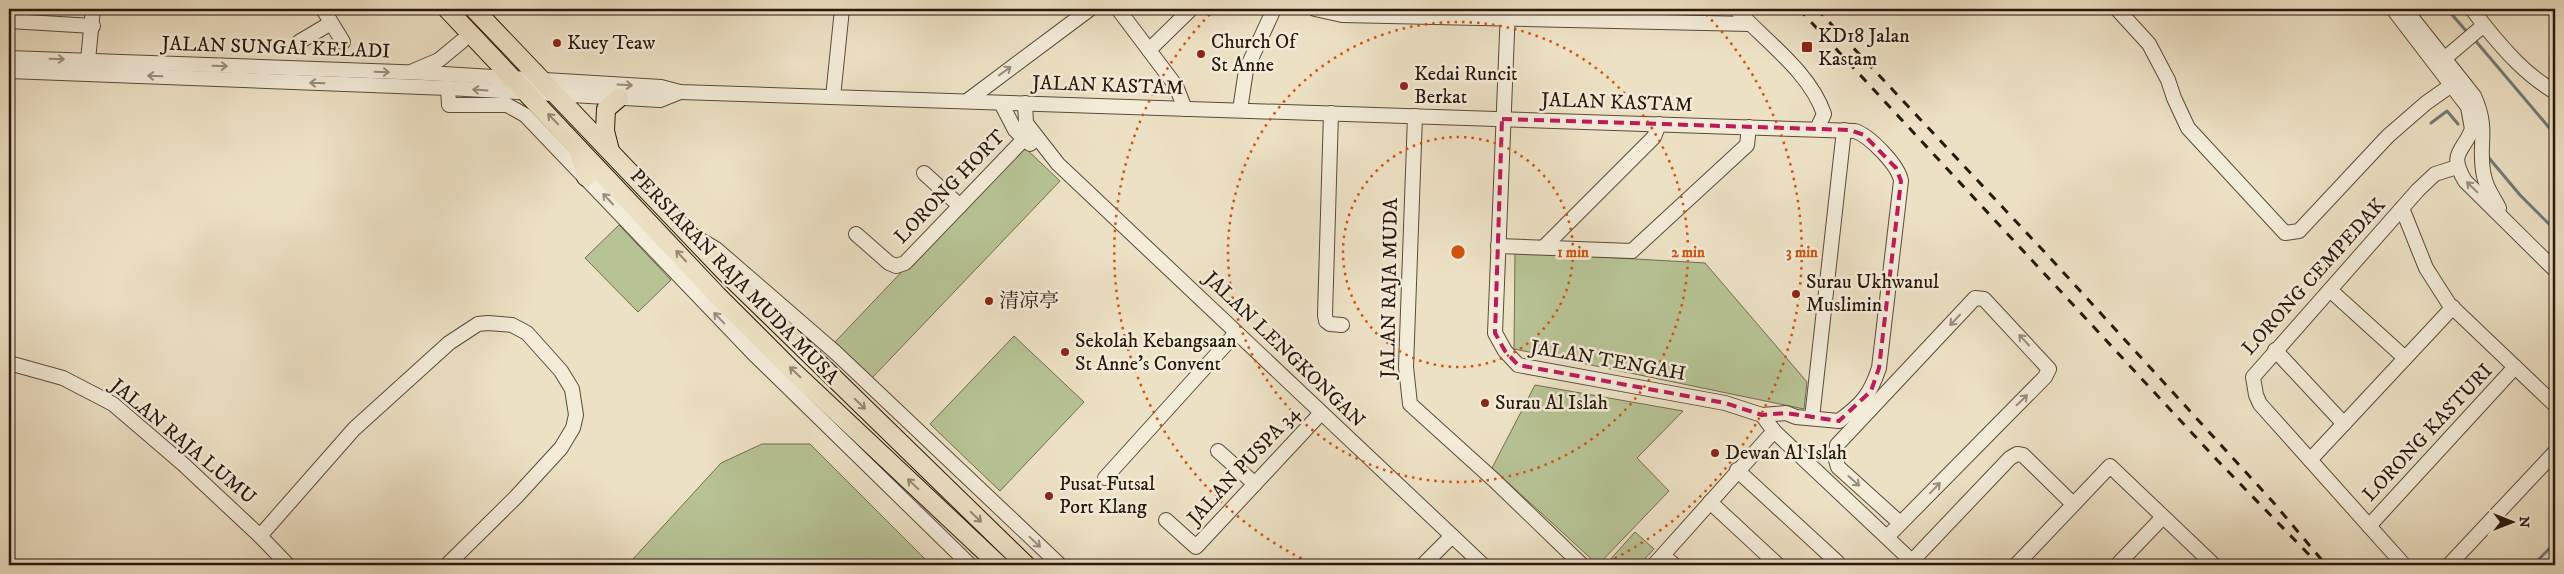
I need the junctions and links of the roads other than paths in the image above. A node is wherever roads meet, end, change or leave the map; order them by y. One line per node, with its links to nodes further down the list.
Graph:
1 (94, 9): 21 (street)
2 (323, 9): 19 (street)
3 (447, 9): 32 (main road, PERSIARAN RAJA MUDA MUSA)
4 (474, 9): 33 (main road, PERSIARAN RAJA MUDA MUSA)
5 (842, 9): 40 (street)
6 (1090, 9): 42 (street, one-way to 6)
7 (1118, 9): 26 (street)
8 (1191, 9): 26 (street)
9 (1274, 9): 46 (street)
10 (1315, 9): 16 (street)
11 (1736, 9): 20 (street)
12 (2117, 9): 34 (street)
13 (2393, 9): 34 (street)
14 (2405, 9): 28 (street)
15 (2472, 9): 22 (street)
16 (1406, 13): 17 (street)
17 (1507, 14): 20 (street); 49 (street, JALAN TENGAH)
18 (9, 21): 21 (street)
19 (331, 23): 24 (street); 25 (street)
20 (1750, 24): 52 (street)
21 (93, 26): 29 (street)
22 (2476, 33): 28 (street); 37 (street)
23 (462, 41): 31 (street)
24 (299, 42)
25 (343, 42)
26 (1149, 50): 45 (street)
27 (9, 58): 29 (street, JALAN SUNGAI KELADI, one-way to 29)
28 (2444, 59): 34 (street)
29 (88, 60): 31 (street, JALAN SUNGAI KELADI, one-way to 31)
30 (9, 71): 35 (street, JALAN SUNGAI KELADI, one-way to 30)
31 (410, 73): 32 (street, JALAN SUNGAI KELADI)
32 (514, 78): 33 (street, JALAN SUNGAI KELADI); 38 (main road, PERSIARAN RAJA MUDA MUSA)
33 (542, 80): 36 (street, JALAN KASTAM, one-way to 36); 39 (main road, PERSIARAN RAJA MUDA MUSA)
34 (2456, 83): 58 (street); 63 (street)
35 (448, 88): 38 (street, JALAN SUNGAI KELADI, one-way to 35); 60 (street)
36 (680, 92): 40 (street, JALAN KASTAM); 41 (street, JALAN KASTAM)
37 (2555, 92)
38 (528, 93): 39 (street, JALAN KASTAM); 55 (main road, PERSIARAN RAJA MUDA MUSA, one-way to 38)
39 (555, 95): 41 (street, JALAN KASTAM); 56 (main road, PERSIARAN RAJA MUDA MUSA)
40 (833, 97): 42 (street, JALAN KASTAM)
41 (619, 98): 56 (main road)
42 (967, 102): 43 (street, JALAN KASTAM)
43 (1001, 103): 44 (street, JALAN KASTAM); 54 (street, JALAN LENGKONGAN)
44 (1025, 103): 45 (street, JALAN KASTAM); 57 (street, JALAN LENGKONGAN)
45 (1185, 109): 46 (street, JALAN KASTAM)
46 (1240, 110): 47 (street, JALAN KASTAM)
47 (1331, 113): 48 (street, JALAN KASTAM); 71 (street)
48 (1414, 116): 49 (street, JALAN KASTAM); 109 (street, JALAN RAJA MUDA)
49 (1502, 119): 50 (street, JALAN KASTAM); 66 (street, JALAN TENGAH)
50 (1659, 124): 51 (street, JALAN KASTAM); 67 (street)
51 (1749, 127): 52 (street, JALAN KASTAM); 67 (street)
52 (1817, 129): 53 (street, JALAN KASTAM)
53 (1844, 130): 80 (street); 80 (street, JALAN TENGAH)
54 (1025, 138): 57 (street, JALAN LENGKONGAN); 61 (street, LORONG HORT)
55 (577, 144): 60 (main road); 104 (main road, PERSIARAN RAJA MUDA MUSA, one-way to 55)
56 (611, 153): 64 (main road, PERSIARAN RAJA MUDA MUSA)
57 (1058, 164): 72 (street, JALAN LENGKONGAN)
58 (2457, 167): 62 (street, LORONG CEMPEDAK); 63 (street, one-way to 58)
59 (924, 173): 61 (street)
60 (586, 177): 100 (street, one-way to 60)
61 (960, 206): 65 (street, LORONG HORT)
62 (2402, 208): 69 (street, LORONG CEMPEDAK); 70 (street)
63 (2507, 222): 68 (street)
64 (685, 231): 105 (main road, PERSIARAN RAJA MUDA MUSA, one-way to 105); 106 (street, one-way to 106)
65 (856, 234)
66 (1498, 246): 67 (street); 79 (street, JALAN TENGAH)
67 (1544, 246)
68 (2555, 270)
69 (2330, 290): 73 (street, LORONG CEMPEDAK); 74 (street)
70 (2453, 308): 74 (street); 76 (street)
71 (1342, 325)
72 (1236, 334): 78 (street, JALAN LENGKONGAN); 87 (street)
73 (2275, 350): 81 (street); 85 (street, LORONG CEMPEDAK)
74 (2405, 358): 81 (street)
75 (9, 363): 95 (street, JALAN RAJA LUMU)
76 (2516, 367): 77 (street); 94 (street, LORONG KASTURI)
77 (2555, 405)
78 (1321, 413): 88 (street, JALAN PUSPA 34); 96 (street, JALAN LENGKONGAN)
79 (1762, 415): 80 (street, JALAN TENGAH); 82 (street)
80 (1812, 418)
81 (2344, 424): 85 (street)
82 (1774, 431): 86 (street); 97 (street)
83 (1218, 451): 88 (street)
84 (2555, 452): 116 (street)
85 (2310, 460): 94 (street, LORONG CEMPEDAK)
86 (1736, 470): 89 (street); 99 (street)
87 (1105, 478)
88 (1255, 484): 92 (street, JALAN PUSPA 34)
89 (1710, 502): 98 (street); 111 (street)
90 (2073, 504): 91 (street); 101 (street); 112 (street)
91 (2163, 517): 113 (street); 114 (street)
92 (1166, 520)
93 (1900, 523): 93 (street, one-way to 93); 97 (street)
94 (2369, 526): 115 (street, LORONG CEMPEDAK)
95 (260, 536): 102 (street, JALAN RAJA LUMU); 103 (street)
96 (1452, 536): 107 (street); 108 (street, JALAN LENGKONGAN)
97 (1887, 537): 101 (street)
98 (1658, 560): 110 (street)
99 (1837, 562)
100 (966, 563)
101 (1914, 563)
102 (288, 565)
103 (447, 565)
104 (1000, 565)
105 (1026, 565)
106 (1060, 565)
107 (1423, 565)
108 (1483, 565)
109 (1582, 565)
110 (1674, 565)
111 (1778, 565)
112 (2016, 565)
113 (2117, 565)
114 (2214, 565)
115 (2404, 565)
116 (2449, 565)

